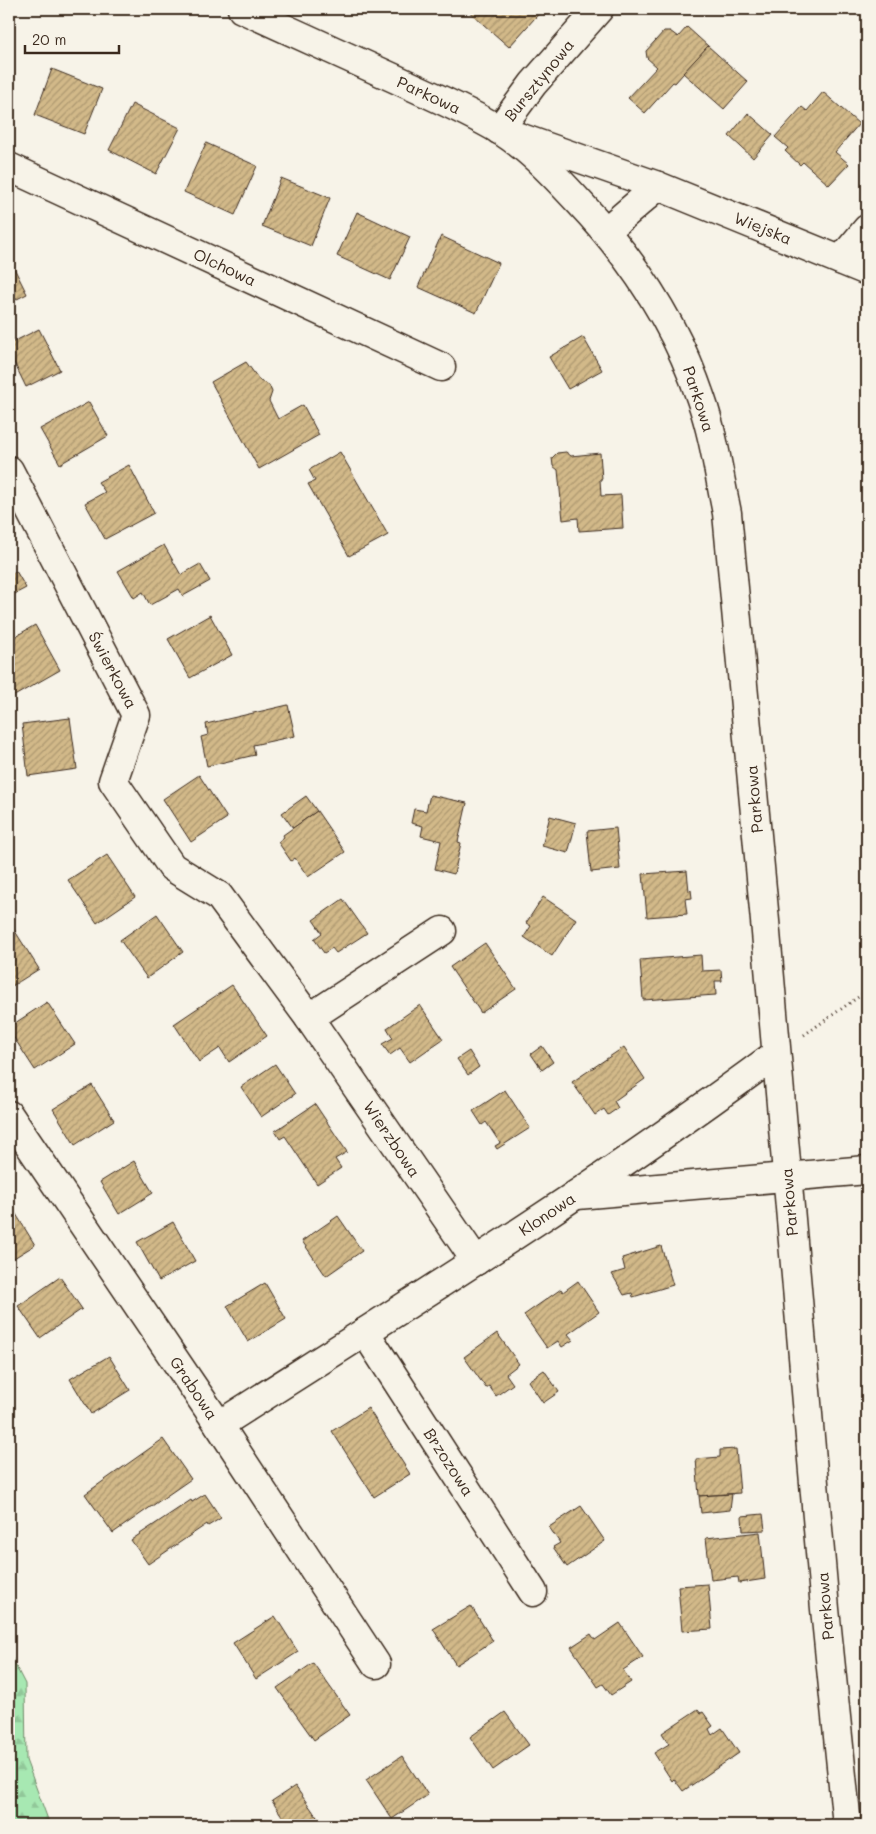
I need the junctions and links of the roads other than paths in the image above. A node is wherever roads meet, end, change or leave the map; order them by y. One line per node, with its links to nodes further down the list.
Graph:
1 (242, 9): 3 (street, Parkowa)
2 (599, 9): 3 (street, Bursztynowa)
3 (499, 130): 5 (street, Wiejska); 7 (street, Parkowa)
4 (9, 167): 10 (street, Olchowa)
5 (658, 186): 7 (street); 8 (street, Wiejska)
6 (867, 229): 8 (street)
7 (606, 231): 15 (street, Parkowa)
8 (841, 260): 9 (street, Wiejska)
9 (867, 271)
10 (441, 367)
11 (9, 470): 12 (street, Świerkowa)
12 (172, 867): 14 (street, Wierzbowa)
13 (442, 931): 14 (street)
14 (309, 1018): 20 (street, Wierzbowa)
15 (776, 1054): 18 (street, Parkowa); 19 (street, Klonowa)
16 (9, 1115): 22 (street, Grabowa)
17 (867, 1170): 18 (street)
18 (787, 1177): 19 (street); 25 (street, Parkowa)
19 (575, 1195): 20 (street, Klonowa)
20 (476, 1261): 21 (street, Klonowa)
21 (365, 1332): 22 (street, Klonowa); 23 (street, Brzozowa)
22 (219, 1424): 24 (street, Grabowa)
23 (533, 1592)
24 (376, 1664)
25 (848, 1825)

